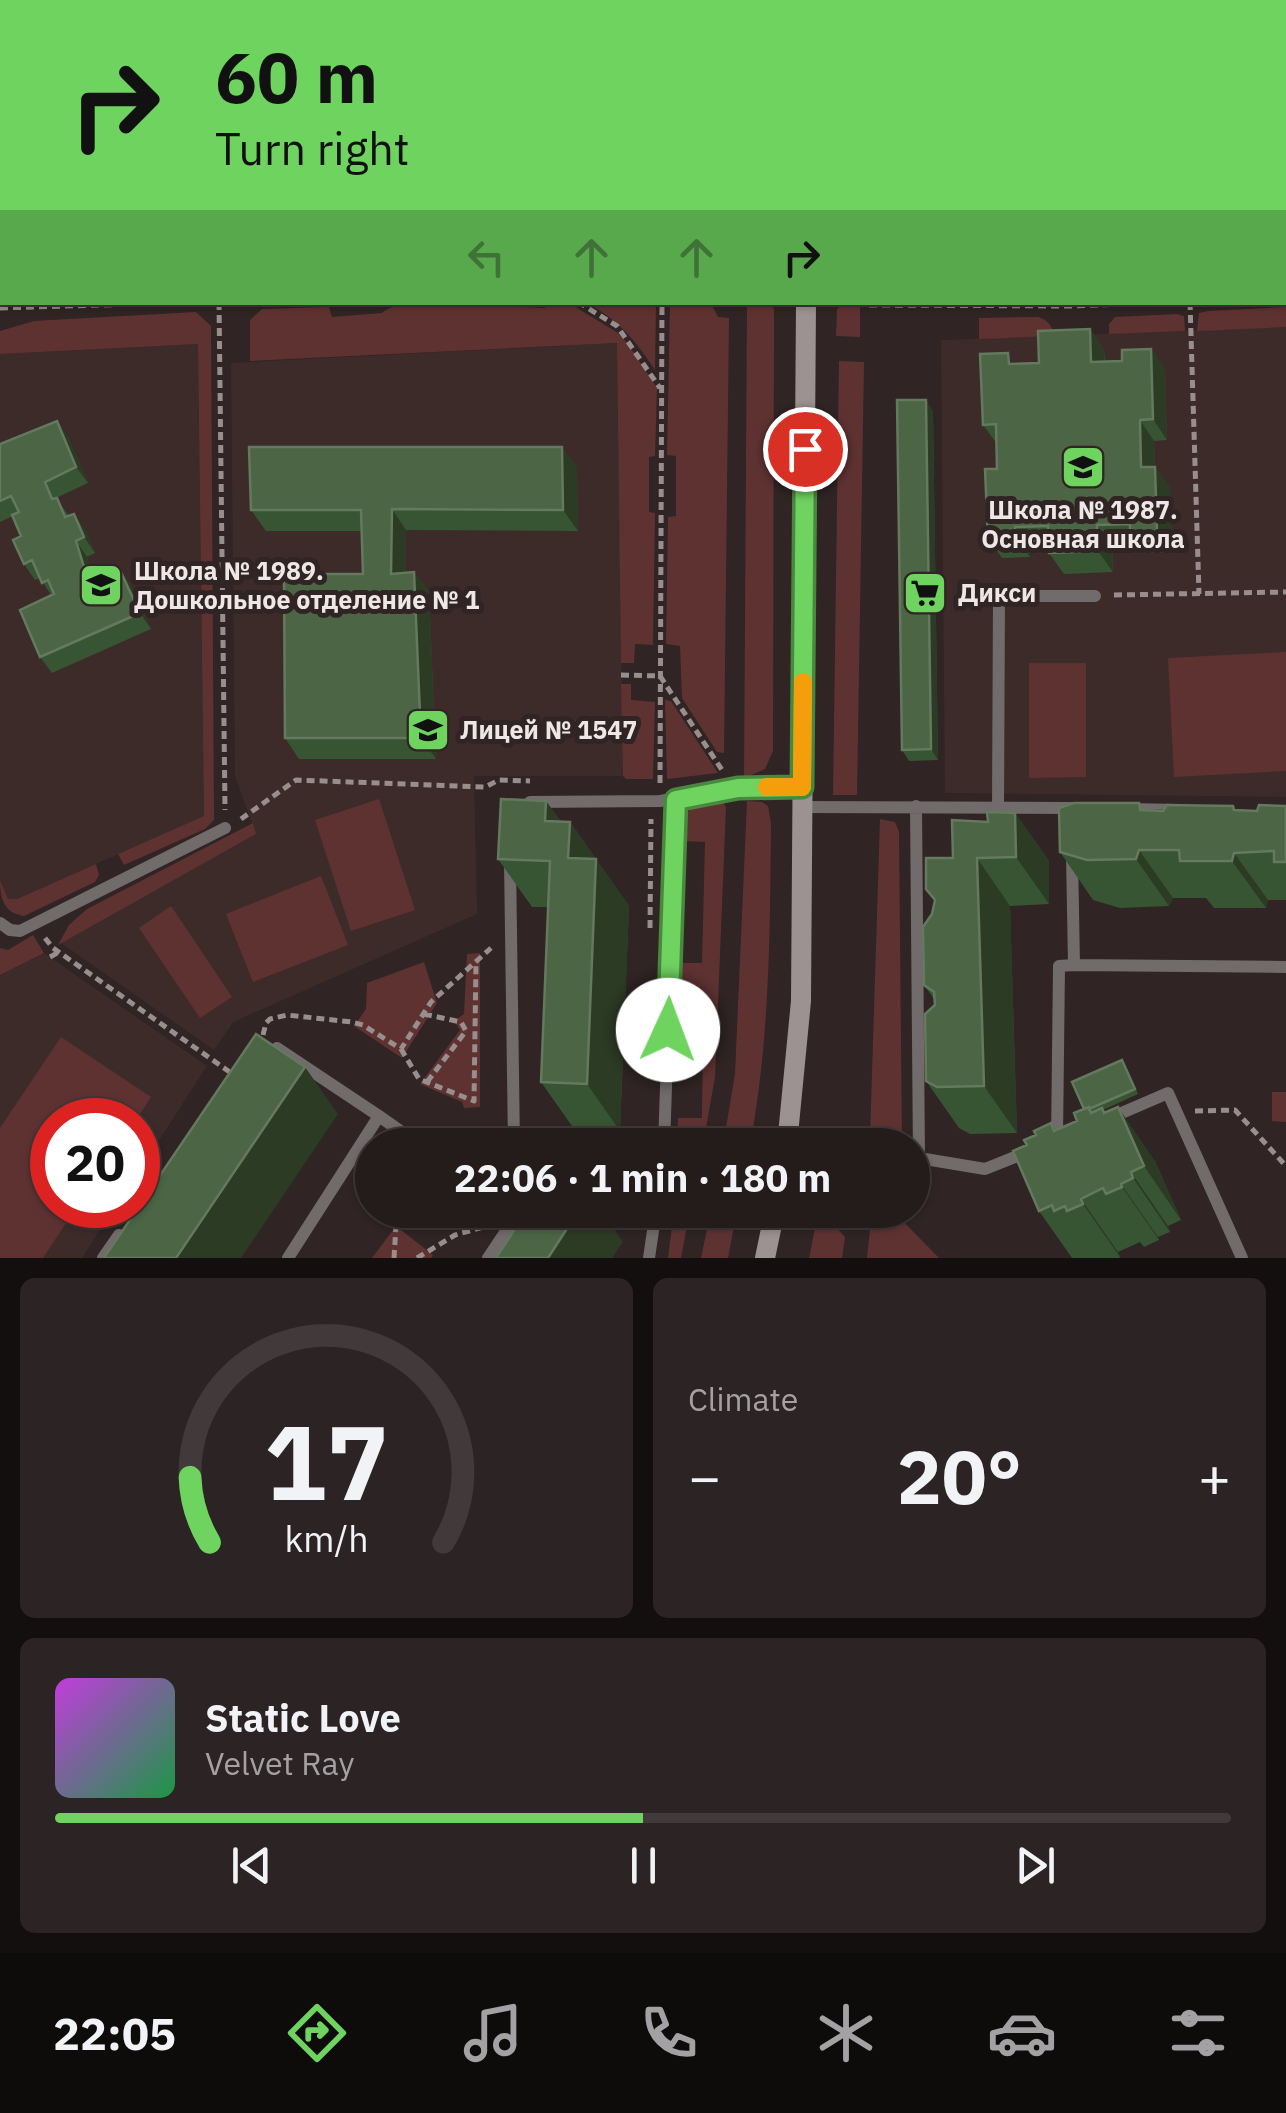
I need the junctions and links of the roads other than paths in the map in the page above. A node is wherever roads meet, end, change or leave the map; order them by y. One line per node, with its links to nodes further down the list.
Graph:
1 (806, 305): 3 (main road)
2 (1096, 596): 7 (lane)
3 (802, 797): 4 (lane); 6 (lane); 25 (main road)
4 (676, 800): 5 (lane); 24 (lane)
5 (509, 802)
6 (916, 806): 7 (lane); 27 (lane)
7 (998, 807): 8 (lane)
8 (1071, 808): 9 (lane); 13 (lane)
9 (1090, 808)
10 (1110, 809): 11 (lane)
11 (1188, 810)
12 (225, 828): 16 (lane)
13 (1072, 828)
14 (509, 840): 23 (lane)
15 (1072, 848): 17 (lane)
16 (0, 923)
17 (1074, 965): 18 (lane); 27 (lane)
18 (1286, 967)
19 (260, 1043): 20 (lane)
20 (379, 1116): 22 (lane); 33 (lane)
21 (1088, 1126): 37 (lane)
22 (396, 1128)
23 (514, 1128)
24 (665, 1128)
25 (789, 1128)
26 (1073, 1133): 27 (lane)
27 (1057, 1140)
28 (124, 1228): 32 (lane)
29 (506, 1228): 34 (lane)
30 (654, 1228): 35 (lane)
31 (771, 1228): 36 (main road)
32 (103, 1258)
33 (288, 1258)
34 (488, 1258)
35 (650, 1258)
36 (765, 1258)
37 (1242, 1258)

